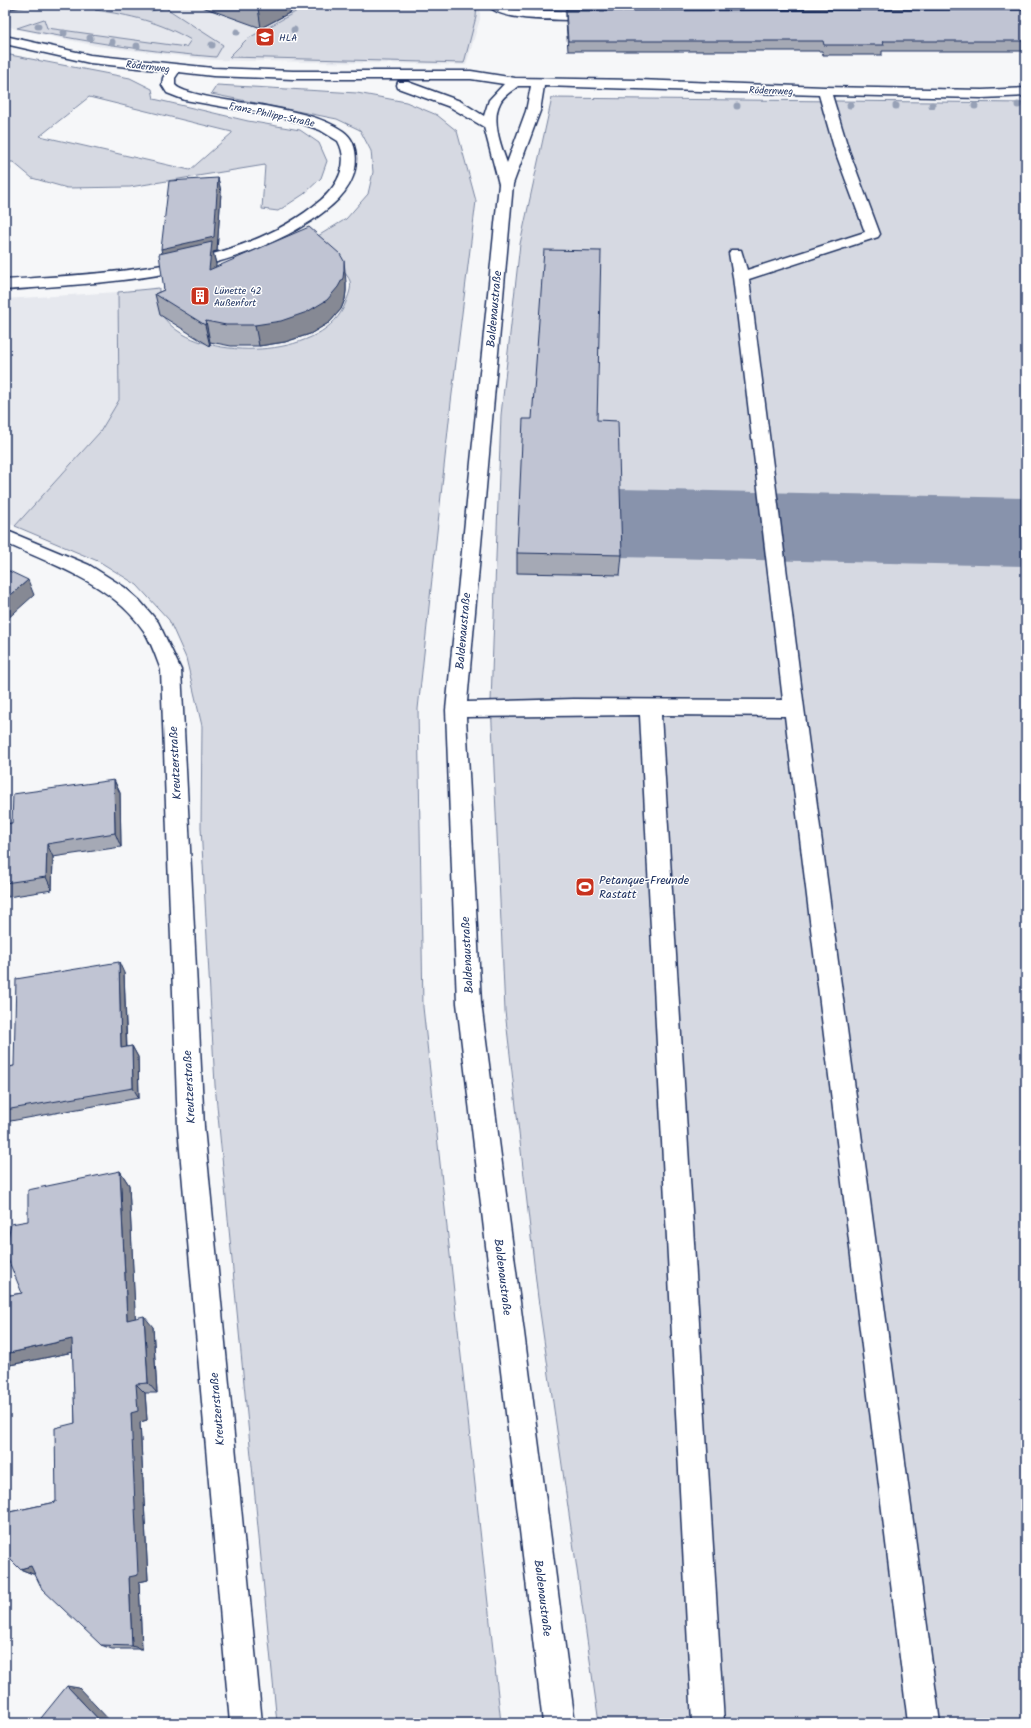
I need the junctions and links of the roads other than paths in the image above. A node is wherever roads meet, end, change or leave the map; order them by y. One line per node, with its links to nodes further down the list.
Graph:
1 (494, 5): 2 (street)
2 (604, 16)
3 (5, 40): 4 (street, Rödernweg)
4 (175, 69): 5 (street, Rödernweg); 15 (street, Franz-Philipp-Straße)
5 (293, 75): 6 (street, Rödernweg); 8 (street, Rödernweg)
6 (515, 82): 7 (street, Rödernweg); 8 (street, Rödernweg); 11 (street, Baldenaustraße)
7 (538, 83): 9 (street, Rödernweg); 12 (street, Baldenaustraße)
8 (403, 85): 11 (street)
9 (824, 91): 10 (street, Rödernweg); 14 (street)
10 (1026, 92)
11 (490, 125): 12 (street, Baldenaustraße)
12 (506, 184): 19 (street, Baldenaustraße)
13 (736, 253): 14 (street)
14 (741, 277): 18 (street)
15 (5, 285)
16 (5, 536): 20 (street, Kreutzerstraße)
17 (650, 707): 18 (street); 19 (street); 22 (street)
18 (794, 708): 23 (street)
19 (456, 710): 21 (street, Baldenaustraße)
20 (246, 1723)
21 (559, 1723)
22 (708, 1723)
23 (924, 1723)

